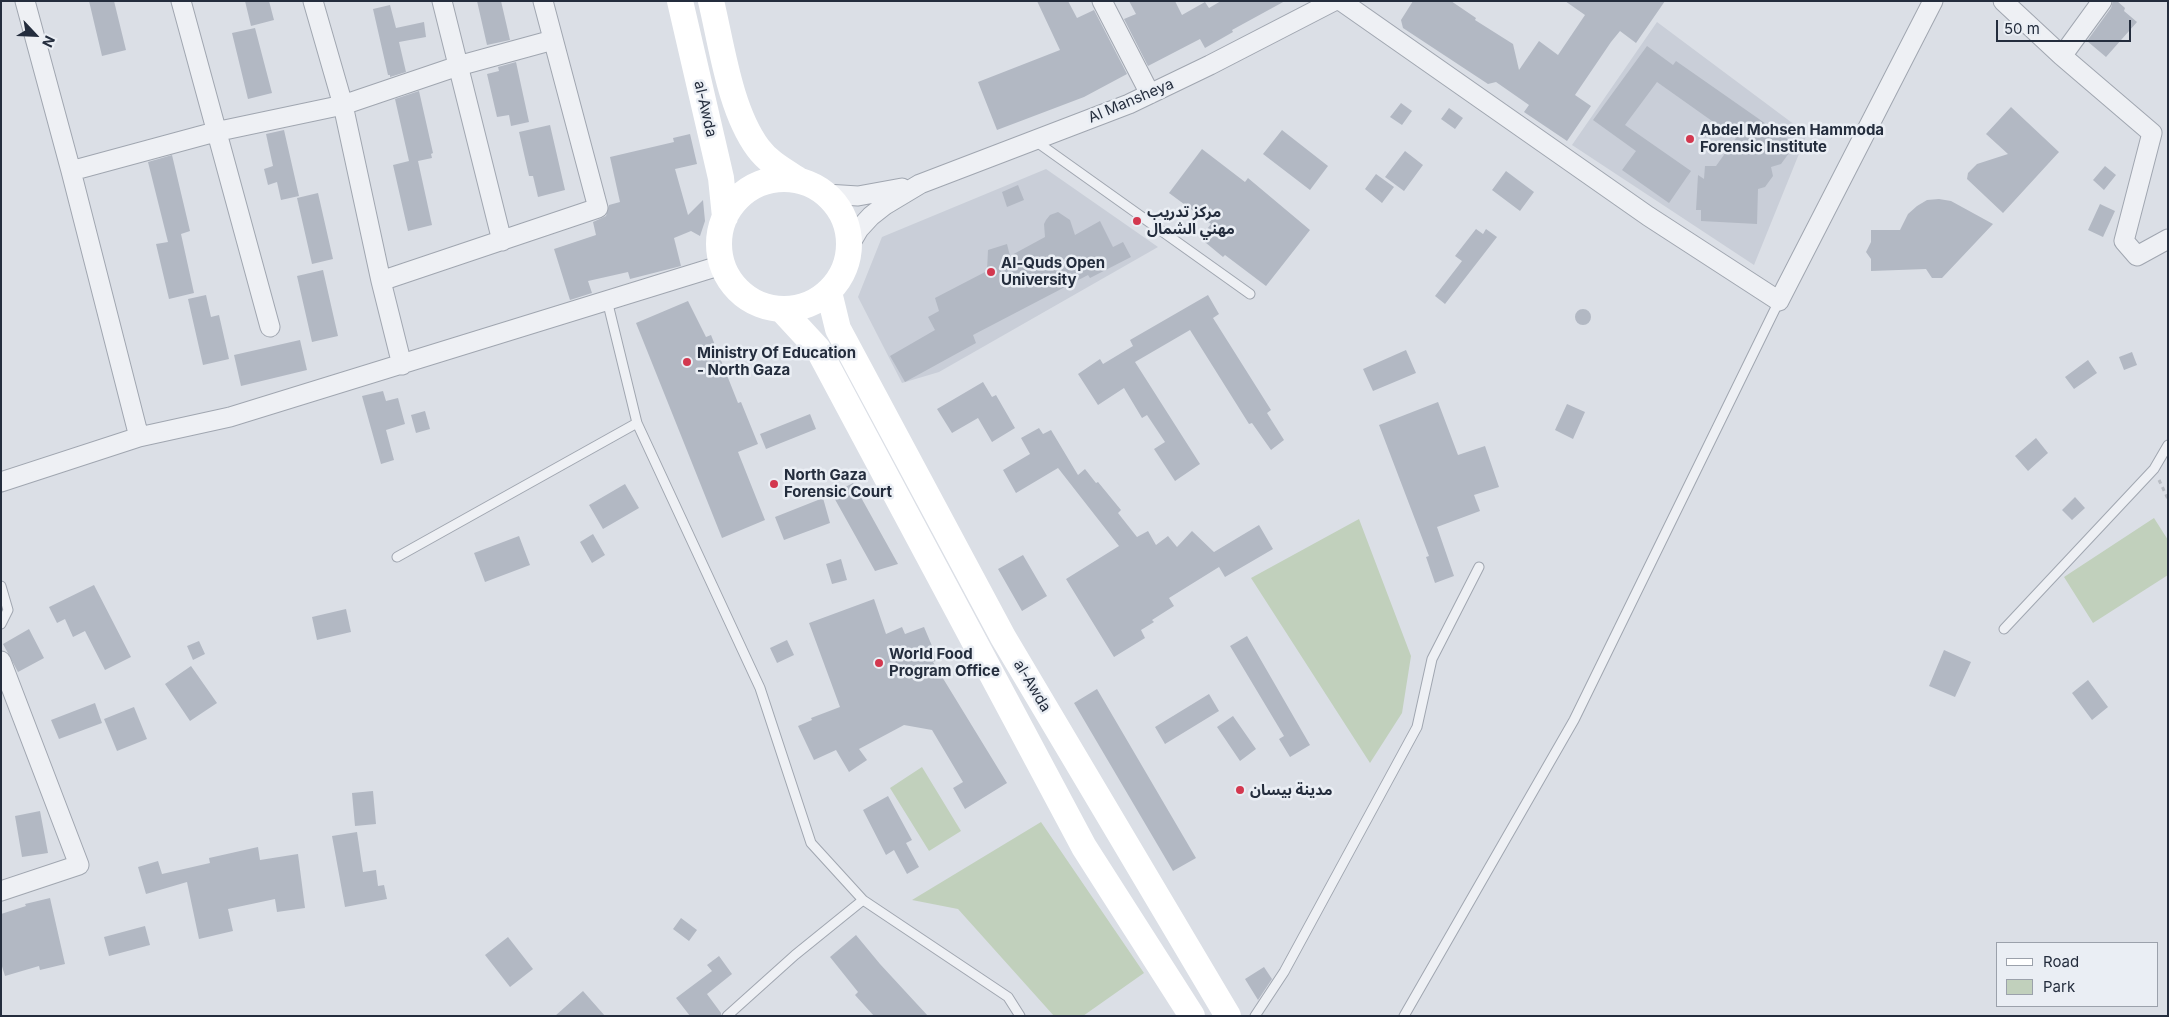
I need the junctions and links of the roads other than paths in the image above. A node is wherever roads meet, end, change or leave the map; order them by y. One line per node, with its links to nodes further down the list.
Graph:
1 (25, 1): 22 (street)
2 (181, 1): 20 (street)
3 (313, 1): 18 (street)
4 (442, 1): 16 (street)
5 (543, 1): 14 (street)
6 (680, 1): 26 (main road, al-Awda)
7 (711, 1): 23 (main road, al-Awda)
8 (1102, 1): 17 (street)
9 (1334, 1): 17 (street, Al Mansheya)
10 (1341, 1): 35 (street)
11 (1933, 1): 35 (street)
12 (2004, 1): 15 (street)
13 (2102, 1): 15 (street)
14 (553, 40): 16 (street); 28 (street)
15 (2062, 56): 19 (street)
16 (458, 66): 18 (street); 28 (street)
17 (1150, 94): 21 (street, Al Mansheya)
18 (343, 105): 20 (street); 31 (street)
19 (2160, 131): 27 (street)
20 (215, 132): 22 (street); 37 (street)
21 (1034, 140): 24 (street, Al Mansheya); 33 (lane)
22 (71, 171): 40 (street)
23 (801, 181): 25 (main road); 26 (main road)
24 (920, 184): 25 (street, Al Mansheya); 29 (street, Al Mansheya)
25 (826, 194): 29 (main road)
26 (725, 217): 30 (main road)
27 (2168, 239)
28 (502, 241): 31 (street)
29 (849, 246): 32 (main road)
30 (722, 265): 34 (street); 36 (main road)
31 (381, 281): 38 (street)
32 (829, 292): 36 (main road); 54 (main road, al-Awda)
33 (1250, 294)
34 (607, 300): 38 (street); 39 (lane)
35 (1778, 301): 56 (lane)
36 (782, 310): 53 (main road, al-Awda)
37 (270, 327)
38 (402, 365): 40 (street)
39 (637, 423): 43 (lane); 50 (lane)
40 (139, 437): 42 (street)
41 (2168, 445): 47 (lane)
42 (1, 482)
43 (397, 557)
44 (1478, 567): 55 (lane)
45 (1, 586): 46 (lane)
46 (1, 624)
47 (2004, 628)
48 (1, 661): 49 (street)
49 (1, 891)
50 (863, 900): 51 (lane); 52 (lane)
51 (727, 1016)
52 (1020, 1016)
53 (1192, 1016)
54 (1228, 1016)
55 (1255, 1016)
56 (1404, 1016)

